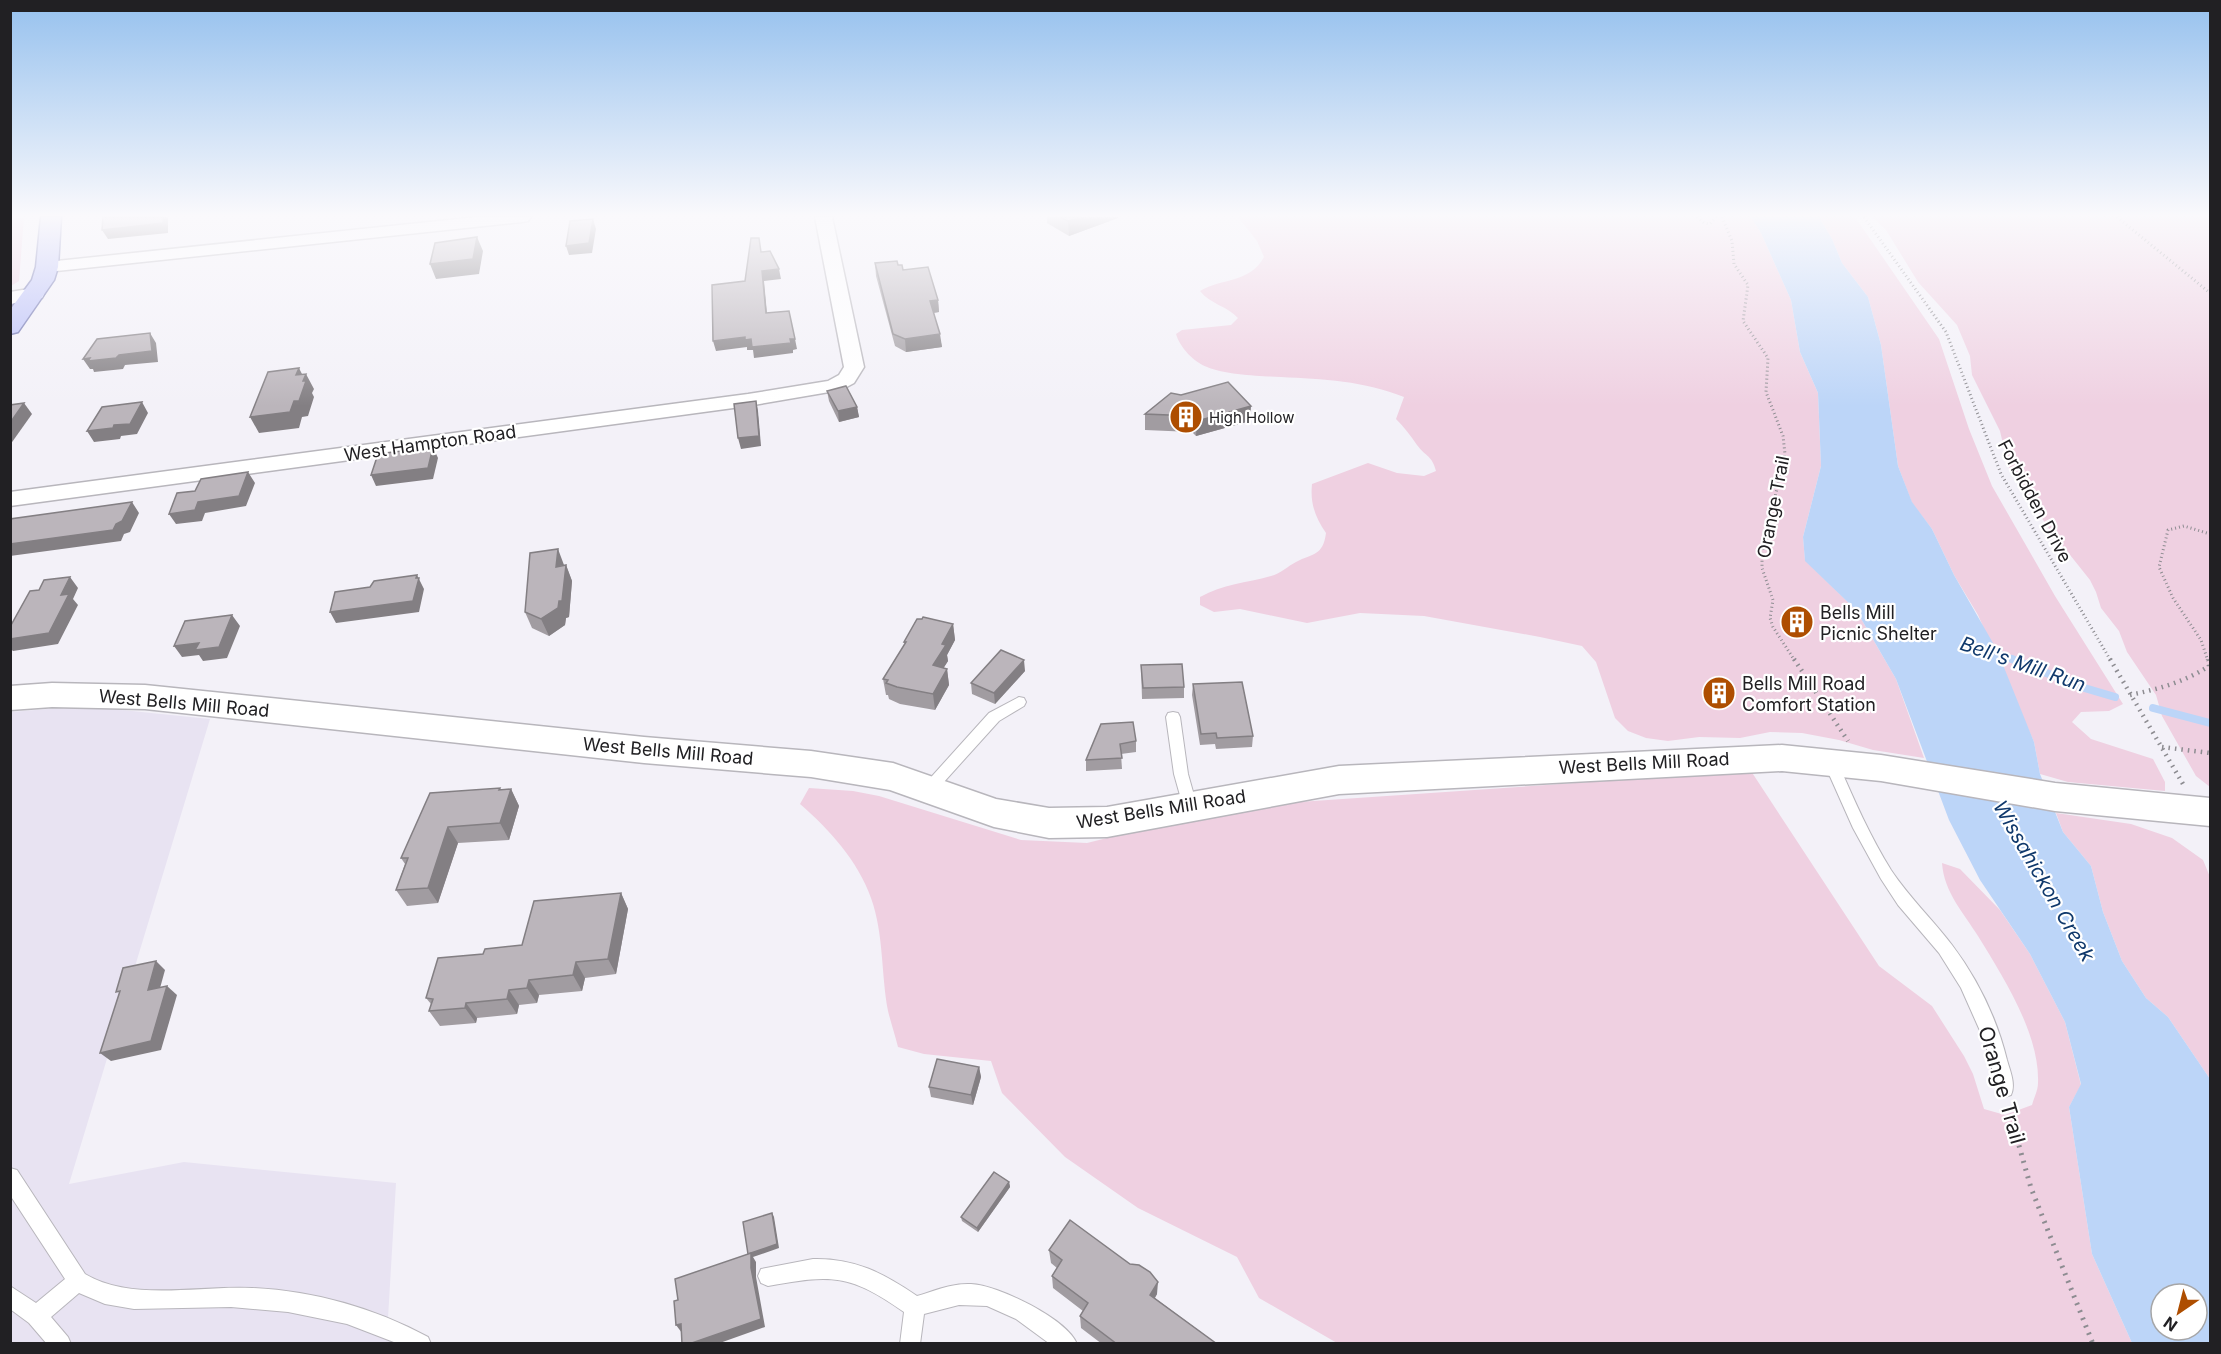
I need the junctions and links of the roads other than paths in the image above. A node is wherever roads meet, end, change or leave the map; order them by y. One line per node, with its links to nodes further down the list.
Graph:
1 (42, 280): 3 (main road)
2 (836, 280): 6 (street, West Hampton Road)
3 (35, 294): 4 (street); 5 (main road)
4 (10, 297)
5 (10, 327)
6 (10, 499)
7 (10, 698): 11 (street, West Bells Mill Road)
8 (1019, 702): 11 (lane)
9 (1173, 717): 12 (lane)
10 (1840, 763): 12 (street, West Bells Mill Road); 13 (street, West Bells Mill Road); 14 (lane, Orange Trail)
11 (929, 789): 12 (street, West Bells Mill Road)
12 (1190, 806)
13 (2211, 812)
14 (2005, 1089)
15 (10, 1177): 17 (lane)
16 (768, 1276): 19 (lane)
17 (78, 1281): 20 (lane); 22 (lane)
18 (10, 1296): 20 (lane)
19 (915, 1307): 23 (lane); 24 (lane)
20 (36, 1316): 21 (lane)
21 (61, 1344)
22 (421, 1344)
23 (910, 1344)
24 (1068, 1344)

